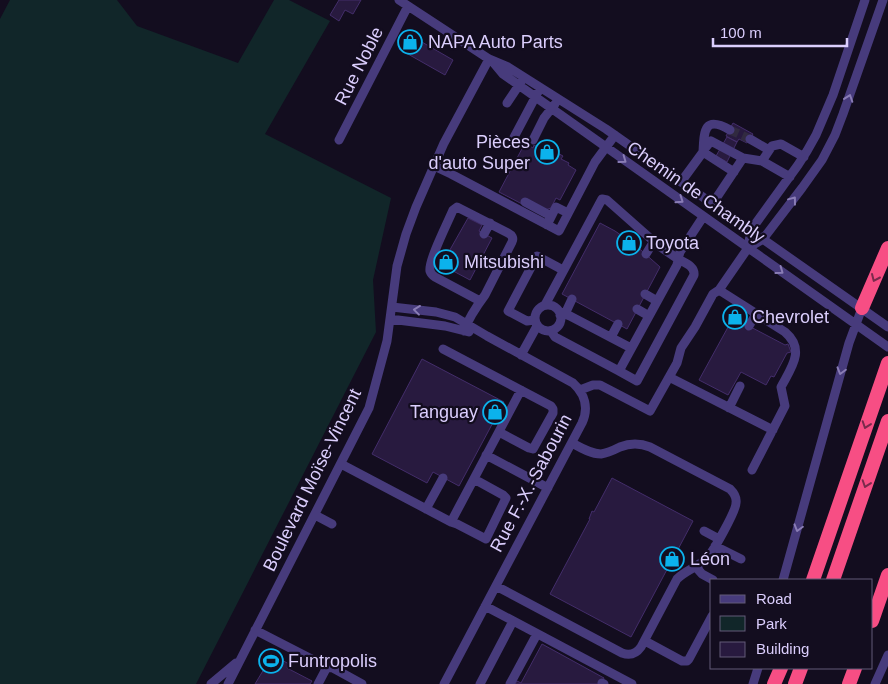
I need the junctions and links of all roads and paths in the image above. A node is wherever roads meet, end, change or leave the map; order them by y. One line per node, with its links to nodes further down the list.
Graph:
1 (399, 0): 4 (street, Chemin de Chambly)
2 (865, 0): 21 (street)
3 (883, 0): 36 (street, one-way to 3)
4 (408, 6): 5 (street, Chemin de Chambly); 14 (street, Rue Noble)
5 (489, 59): 6 (street, Chemin de Chambly); 24 (street, Boulevard Moïse-Vincent)
6 (521, 81): 7 (street, Chemin de Chambly); 8 (street, Chemin de Chambly); 10 (street)
7 (541, 88): 8 (street); 9 (street, Chemin de Chambly)
8 (535, 97): 11 (street, Chemin de Chambly); 17 (street)
9 (559, 99): 11 (street); 13 (street, Chemin de Chambly)
10 (507, 103)
11 (552, 109): 15 (street); 18 (street, Chemin de Chambly)
12 (730, 130): 20 (street)
13 (615, 135): 18 (street); 27 (street, Chemin de Chambly)
14 (339, 140)
15 (533, 140)
16 (750, 140): 19 (street)
17 (512, 141)
18 (606, 148): 30 (street); 31 (street, Chemin de Chambly, one-way to 31)
19 (769, 150): 21 (street); 23 (street)
20 (703, 152): 22 (street); 25 (street); 27 (street)
21 (804, 157): 26 (street)
22 (743, 158): 23 (street); 25 (street)
23 (762, 161): 26 (street)
24 (434, 166): 32 (street); 49 (street, Boulevard Moïse-Vincent)
25 (734, 172): 29 (street)
26 (790, 177): 34 (street)
27 (682, 182): 29 (street, Chemin de Chambly)
28 (525, 202): 32 (street)
29 (713, 203): 34 (street, Chemin de Chambly)
30 (568, 213): 32 (street); 32 (street)
31 (704, 217): 38 (street, Chemin de Chambly); 41 (street)
32 (549, 220)
33 (490, 223): 35 (street); 46 (street); 46 (street)
34 (751, 230): 36 (street, Chemin de Chambly); 38 (street)
35 (484, 234)
36 (763, 239): 38 (street); 50 (street, Chemin de Chambly)
37 (654, 241): 40 (street); 41 (street); 42 (street)
38 (748, 248): 43 (street); 58 (street, Chemin de Chambly, one-way to 58)
39 (888, 248): 50 (highway, one-way to 50)
40 (646, 254)
41 (678, 259): 47 (street); 69 (street)
42 (563, 270): 48 (street); 56 (street)
43 (719, 290): 52 (street); 70 (street)
44 (646, 294): 47 (street)
45 (572, 299): 53 (street)
46 (480, 301): 60 (street)
47 (658, 301): 54 (street)
48 (544, 305): 53 (street); 56 (street)
49 (392, 307): 55 (street, Boulevard Moïse-Vincent); 60 (street, one-way to 49)
50 (862, 308): 58 (street); 61 (street, Chemin de Chambly)
51 (637, 309): 54 (street)
52 (756, 314): 59 (street); 76 (street)
53 (563, 315): 62 (street); 63 (street)
54 (649, 316): 65 (street)
55 (390, 319): 60 (street); 80 (street, Boulevard Moïse-Vincent)
56 (536, 323): 62 (street); 67 (street)
57 (618, 324): 63 (street)
58 (856, 325): 64 (street, Chemin de Chambly); 95 (street, one-way to 95)
59 (749, 326)
60 (465, 327): 67 (street)
61 (888, 327)
62 (551, 331): 69 (street)
63 (611, 337): 65 (street)
64 (888, 347)
65 (631, 348): 69 (street)
66 (443, 349): 72 (street)
67 (521, 355): 73 (street)
68 (888, 363): 96 (highway, one-way to 96)
69 (619, 371)
70 (669, 377): 73 (street); 74 (street)
71 (740, 386): 74 (street)
72 (521, 390): 77 (street); 77 (street)
73 (580, 390): 78 (street, Rue F.-X.-Sabourin)
74 (729, 408): 76 (street)
75 (888, 421): 97 (highway, one-way to 97)
76 (773, 430): 81 (street)
77 (499, 432): 79 (street)
78 (572, 443): 84 (street, Rue F.-X.-Sabourin); 90 (street)
79 (486, 456): 83 (street); 84 (street)
80 (341, 464): 85 (street); 86 (street, Boulevard Moïse-Vincent)
81 (752, 470)
82 (443, 478): 85 (street)
83 (474, 479): 87 (street); 87 (street)
84 (548, 488): 98 (street, Rue F.-X.-Sabourin)
85 (426, 509): 87 (street)
86 (315, 514): 88 (street); 103 (street, Boulevard Moïse-Vincent)
87 (451, 522)
88 (332, 524)
89 (704, 531): 90 (street)
90 (717, 542): 91 (street); 92 (street)
91 (740, 559)
92 (695, 566): 94 (street); 105 (street)
93 (888, 575): 100 (highway)
94 (711, 579)
95 (783, 579)
96 (812, 579)
97 (833, 579)
98 (496, 586): 99 (street, Rue F.-X.-Sabourin); 105 (street)
99 (485, 606): 102 (street); 117 (street, Rue F.-X.-Sabourin)
100 (873, 618)
101 (710, 620): 105 (street)
102 (514, 621): 104 (street); 118 (street)
103 (255, 630): 107 (street, Boulevard Moïse-Vincent); 108 (street)
104 (537, 634): 119 (street); 120 (street)
105 (645, 641)
106 (888, 655): 125 (street)
107 (240, 659): 113 (street, Boulevard Moïse-Vincent); 114 (street, Boulevard Moïse-Vincent)
108 (327, 667): 115 (street); 116 (street)
109 (758, 669): 121 (street)
110 (781, 669): 122 (highway)
111 (801, 669): 123 (highway)
112 (855, 669): 124 (highway)
113 (212, 684)
114 (228, 684)
115 (318, 684)
116 (362, 684)
117 (444, 684)
118 (480, 684)
119 (510, 684)
120 (632, 684)
121 (753, 684)
122 (774, 684)
123 (795, 684)
124 (848, 684)
125 (874, 684)

